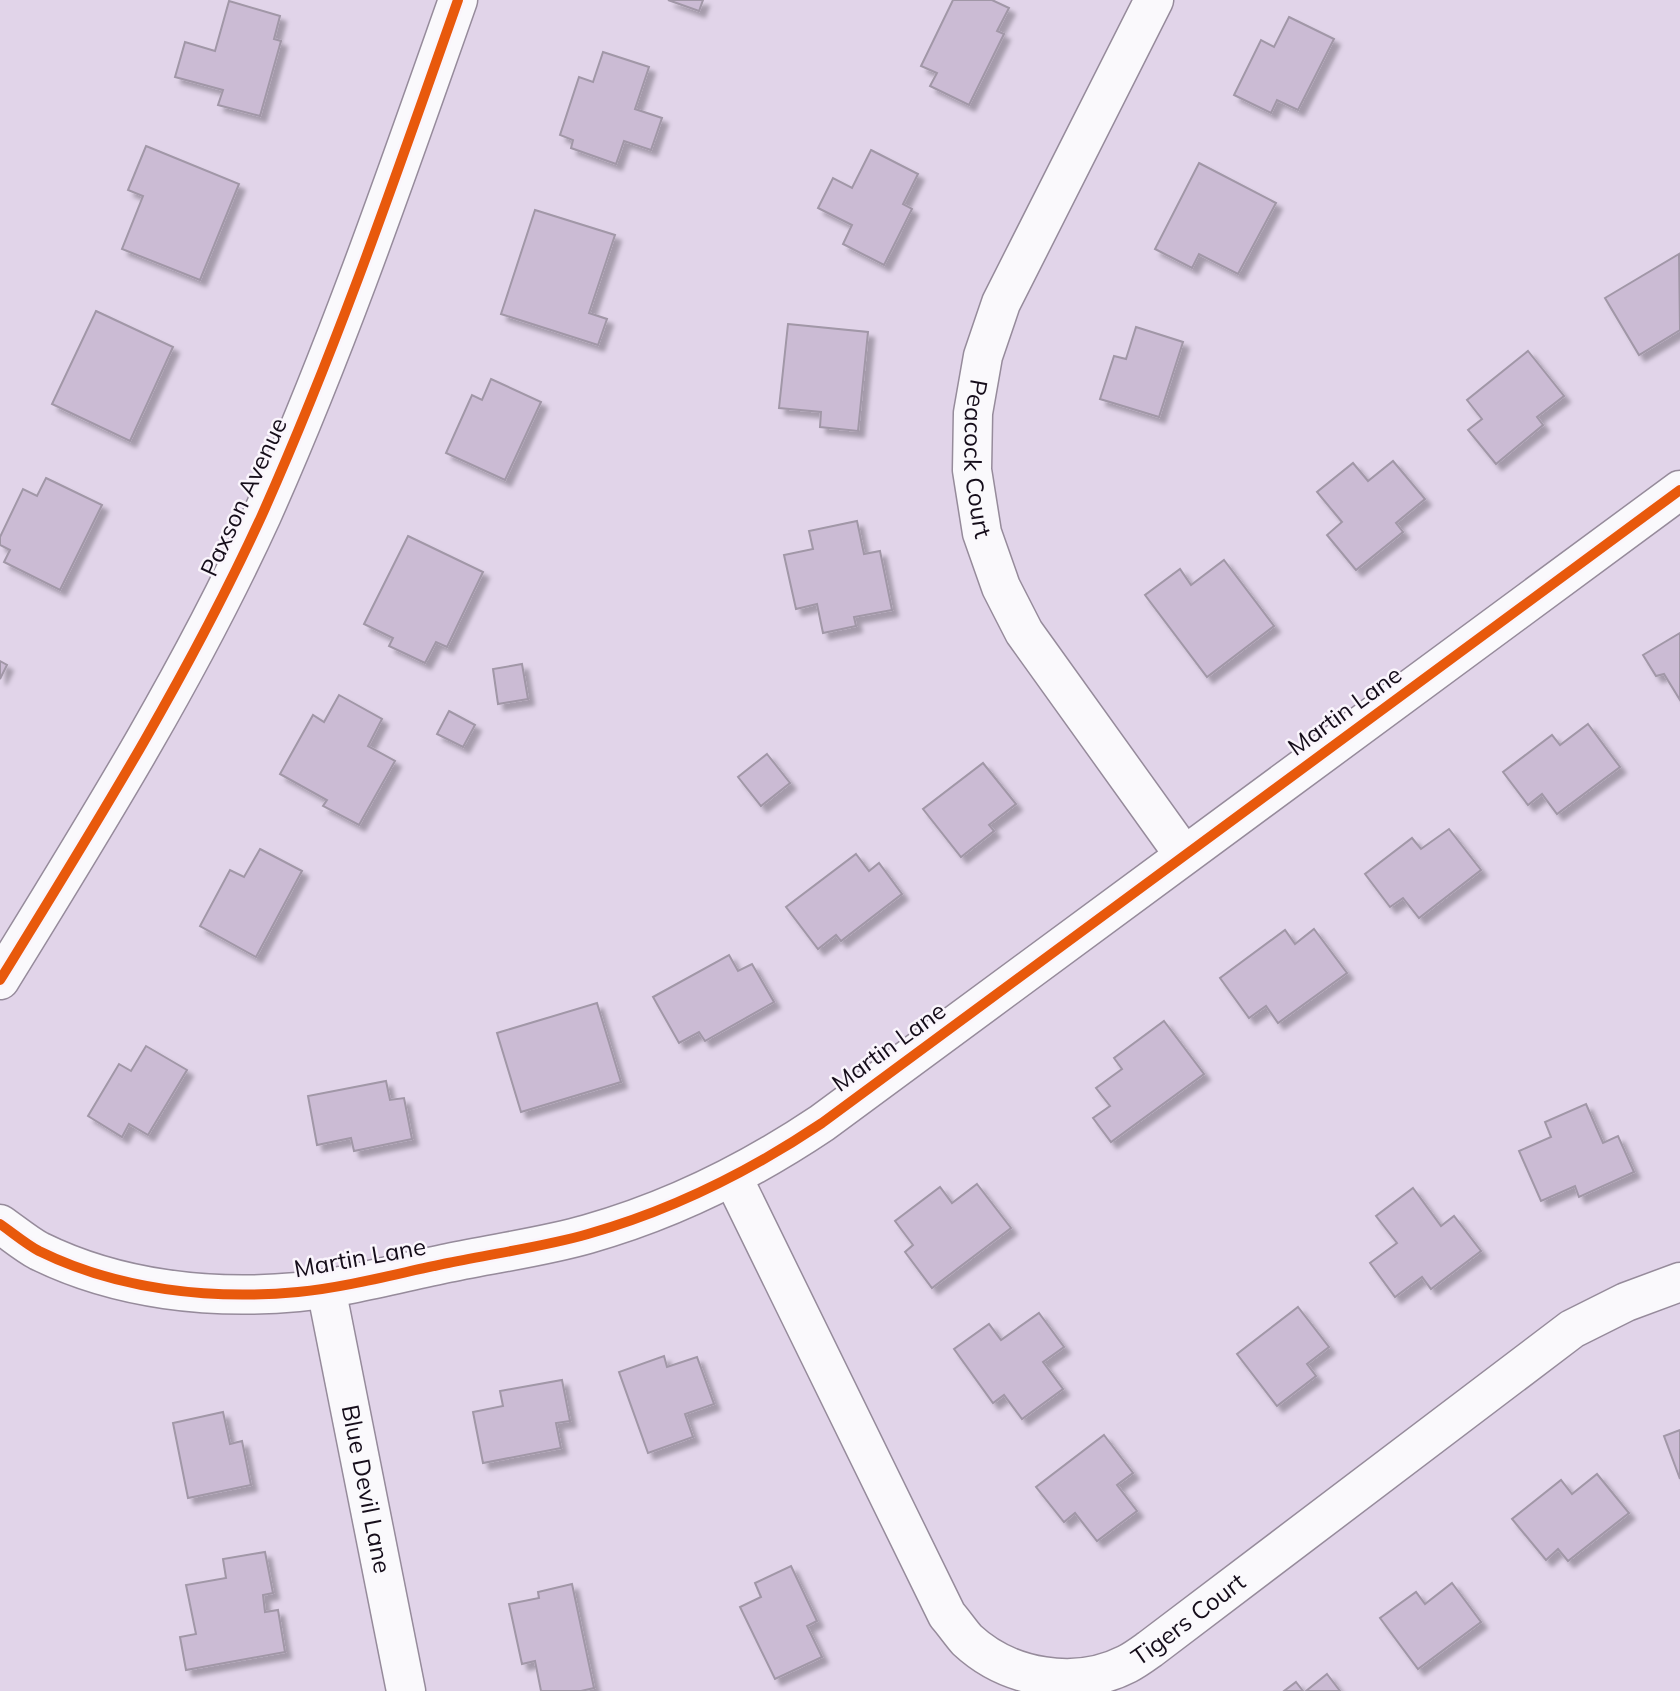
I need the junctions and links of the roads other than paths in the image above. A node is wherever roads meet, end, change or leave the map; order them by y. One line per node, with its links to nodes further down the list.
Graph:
1 (458, 0): 5 (street, Paxson Avenue)
2 (1154, 0): 4 (street, Peacock Court)
3 (1680, 490): 4 (street, Martin Lane)
4 (1184, 855): 6 (street, Martin Lane)
5 (0, 981)
6 (733, 1178): 8 (street, Tigers Court); 9 (street, Martin Lane)
7 (0, 1224): 9 (street, Martin Lane)
8 (1680, 1282)
9 (326, 1288): 10 (street, Blue Devil Lane)
10 (406, 1691)

